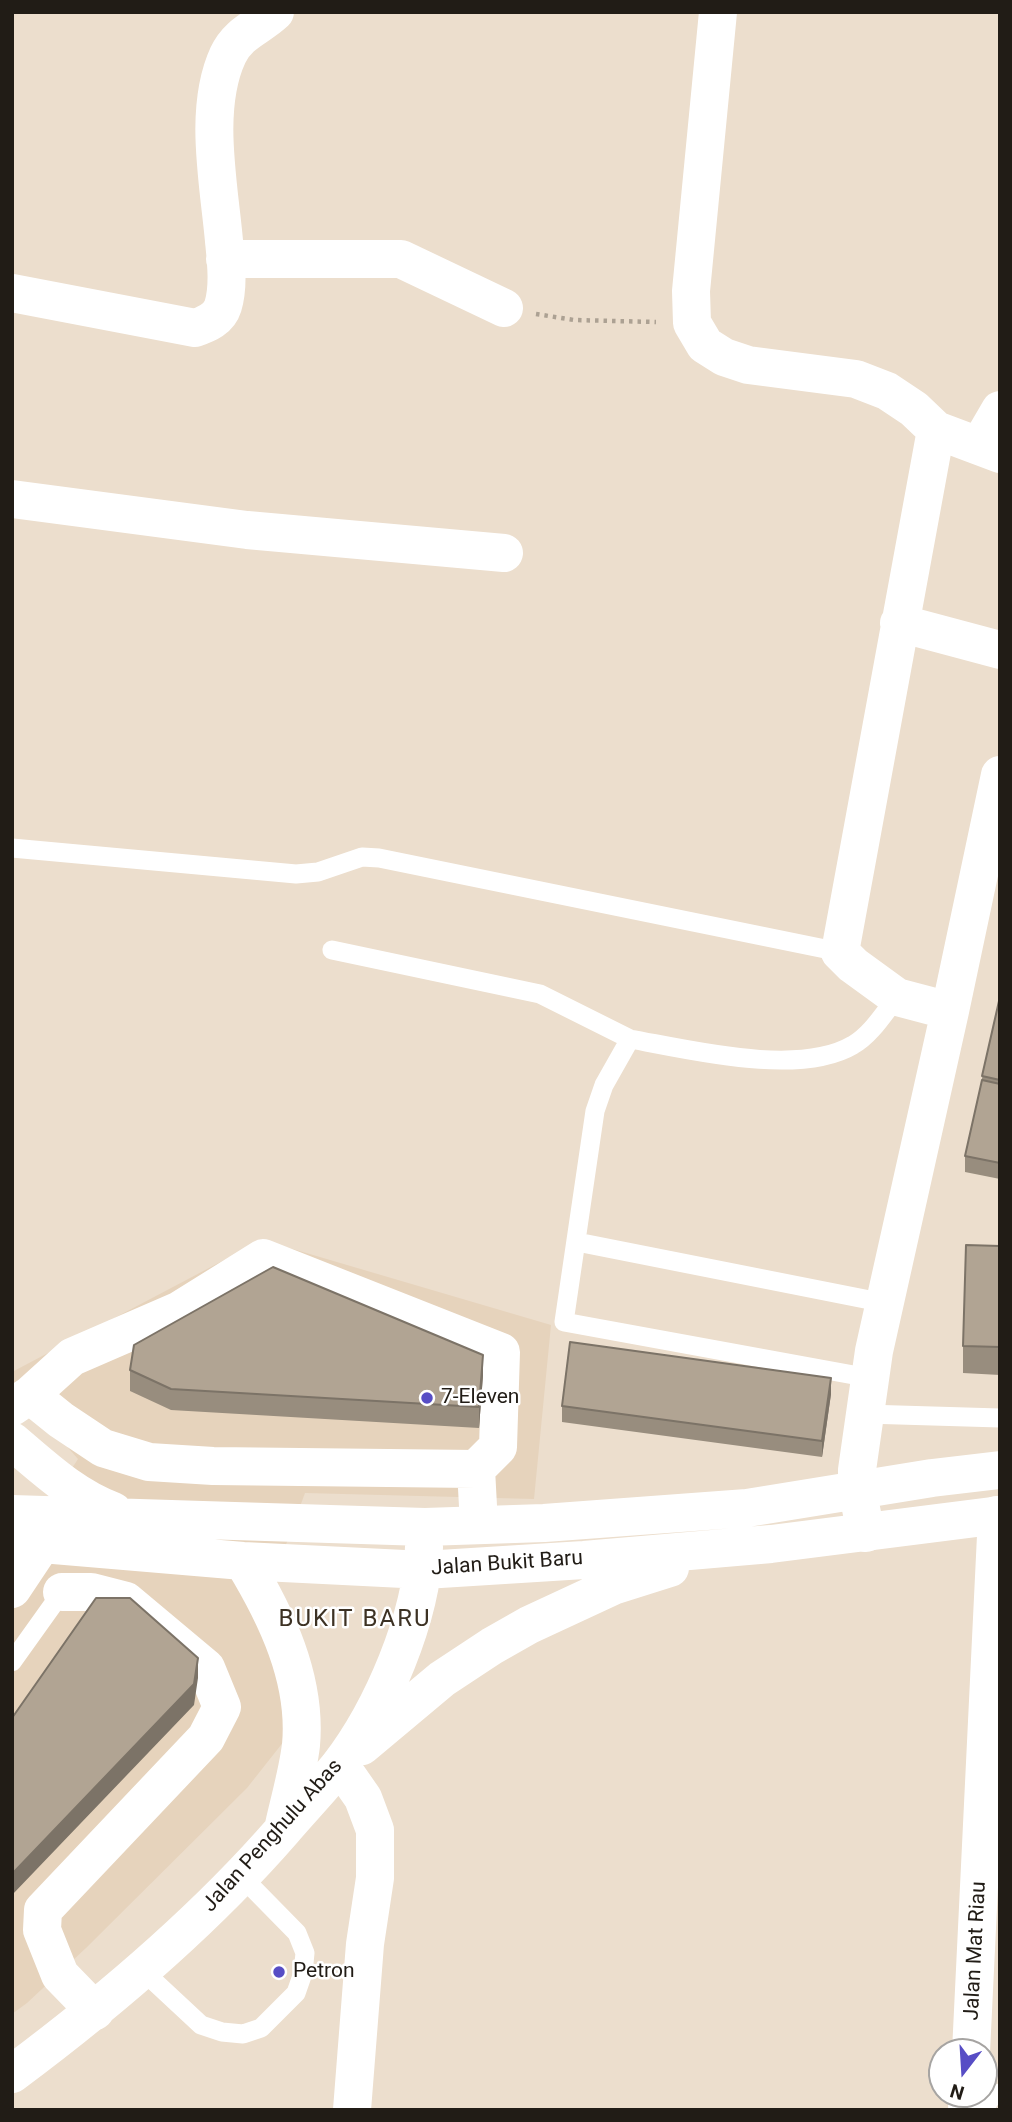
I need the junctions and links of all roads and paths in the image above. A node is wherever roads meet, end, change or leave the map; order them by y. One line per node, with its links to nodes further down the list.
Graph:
1 (275, 12): 3 (street)
2 (718, 12): 6 (street)
3 (225, 259): 4 (street); 5 (street)
4 (12, 293)
5 (504, 308): 6 (path)
6 (692, 323): 8 (street)
7 (1000, 410): 9 (street)
8 (936, 430): 9 (street); 12 (street)
9 (989, 450)
10 (12, 499): 11 (street)
11 (503, 553)
12 (900, 624): 13 (street); 17 (street)
13 (1000, 650)
14 (1000, 775): 19 (street)
15 (12, 848): 17 (lane)
16 (332, 950): 20 (lane)
17 (839, 952): 18 (street)
18 (897, 998): 19 (street); 20 (lane)
19 (950, 1011): 22 (street)
20 (630, 1040): 21 (lane)
21 (577, 1242): 22 (lane); 23 (lane)
22 (885, 1303): 23 (street)
23 (868, 1396): 25 (lane); 29 (street)
24 (21, 1401): 27 (street); 27 (street)
25 (1000, 1418)
26 (12, 1441): 32 (street)
27 (476, 1469): 33 (street)
28 (1000, 1471): 29 (street, Jalan Bukit Baru)
29 (857, 1489): 33 (street, Jalan Bukit Baru); 35 (street)
30 (12, 1514): 32 (street, Jalan Bukit Baru)
31 (998, 1515): 35 (street, Jalan Bukit Baru); 48 (street, Jalan Mat Riau)
32 (125, 1516): 34 (street, Jalan Bukit Baru)
33 (479, 1525): 34 (street, Jalan Bukit Baru)
34 (425, 1527): 39 (street, Jalan Penghulu Abas)
35 (866, 1533): 37 (street, Jalan Bukit Baru)
36 (27, 1544): 38 (street, Jalan Bukit Baru); 40 (street)
37 (771, 1544): 39 (street, Jalan Bukit Baru); 43 (street)
38 (243, 1561): 39 (street, Jalan Bukit Baru); 44 (street)
39 (424, 1570): 43 (street, Jalan Penghulu Abas)
40 (12, 1589)
41 (62, 1592): 42 (lane); 47 (street)
42 (12, 1662)
43 (340, 1765): 44 (street, Jalan Penghulu Abas); 51 (street)
44 (283, 1830): 45 (street, Jalan Penghulu Abas)
45 (242, 1877): 46 (street, Jalan Penghulu Abas); 46 (lane)
46 (143, 1971): 47 (street, Jalan Penghulu Abas)
47 (95, 2011): 49 (street, Jalan Penghulu Abas)
48 (972, 2038)
49 (16, 2065)
50 (1000, 2093): 52 (lane)
51 (352, 2110)
52 (983, 2110)

